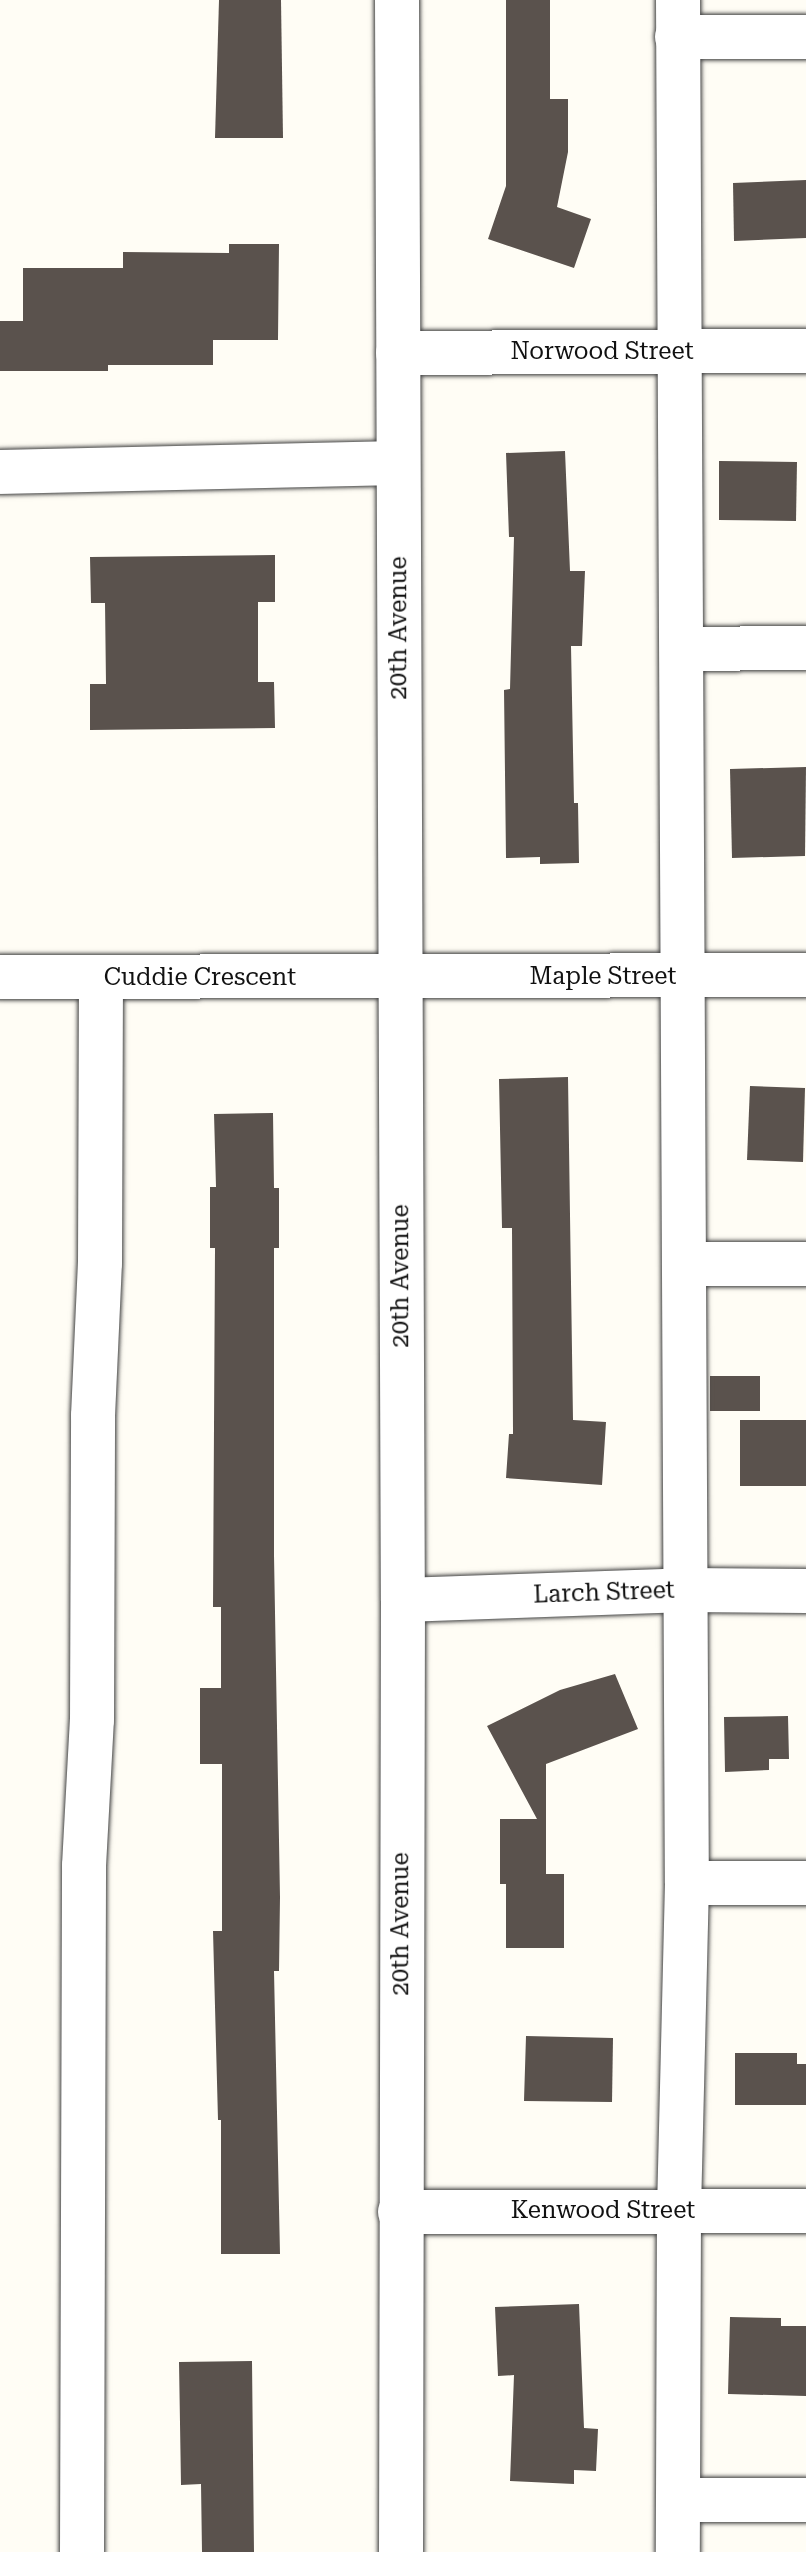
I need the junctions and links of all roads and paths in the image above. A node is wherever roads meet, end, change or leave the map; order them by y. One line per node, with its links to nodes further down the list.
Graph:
1 (397, 0): 6 (street, 20th Avenue)
2 (678, 18): 3 (street); 5 (street)
3 (806, 37)
4 (806, 351): 5 (street, Norwood Street)
5 (679, 352): 6 (street, Norwood Street); 10 (street)
6 (398, 353): 7 (street, 20th Avenue)
7 (398, 463): 8 (street); 15 (street, 20th Avenue)
8 (0, 472)
9 (806, 648): 10 (street)
10 (683, 649): 12 (street)
11 (806, 975): 12 (street, Maple Street)
12 (683, 976): 15 (street, Maple Street); 16 (street)
13 (0, 977): 14 (street, Cuddie Crescent)
14 (101, 978): 15 (street, Cuddie Crescent); 28 (street)
15 (400, 978): 20 (street, 20th Avenue)
16 (685, 1264): 17 (street); 18 (street)
17 (806, 1264)
18 (686, 1590): 19 (street, Larch Street); 20 (street, Larch Street); 21 (street)
19 (806, 1591)
20 (403, 1600): 25 (street, 20th Avenue)
21 (687, 1883): 22 (street); 23 (street)
22 (806, 1883)
23 (679, 2211): 24 (street, Kenwood Street); 25 (street, Kenwood Street); 26 (street)
24 (806, 2211)
25 (400, 2212): 29 (street, 20th Avenue)
26 (678, 2500): 27 (street); 30 (street)
27 (806, 2500)
28 (82, 2552)
29 (401, 2552)
30 (678, 2552)

